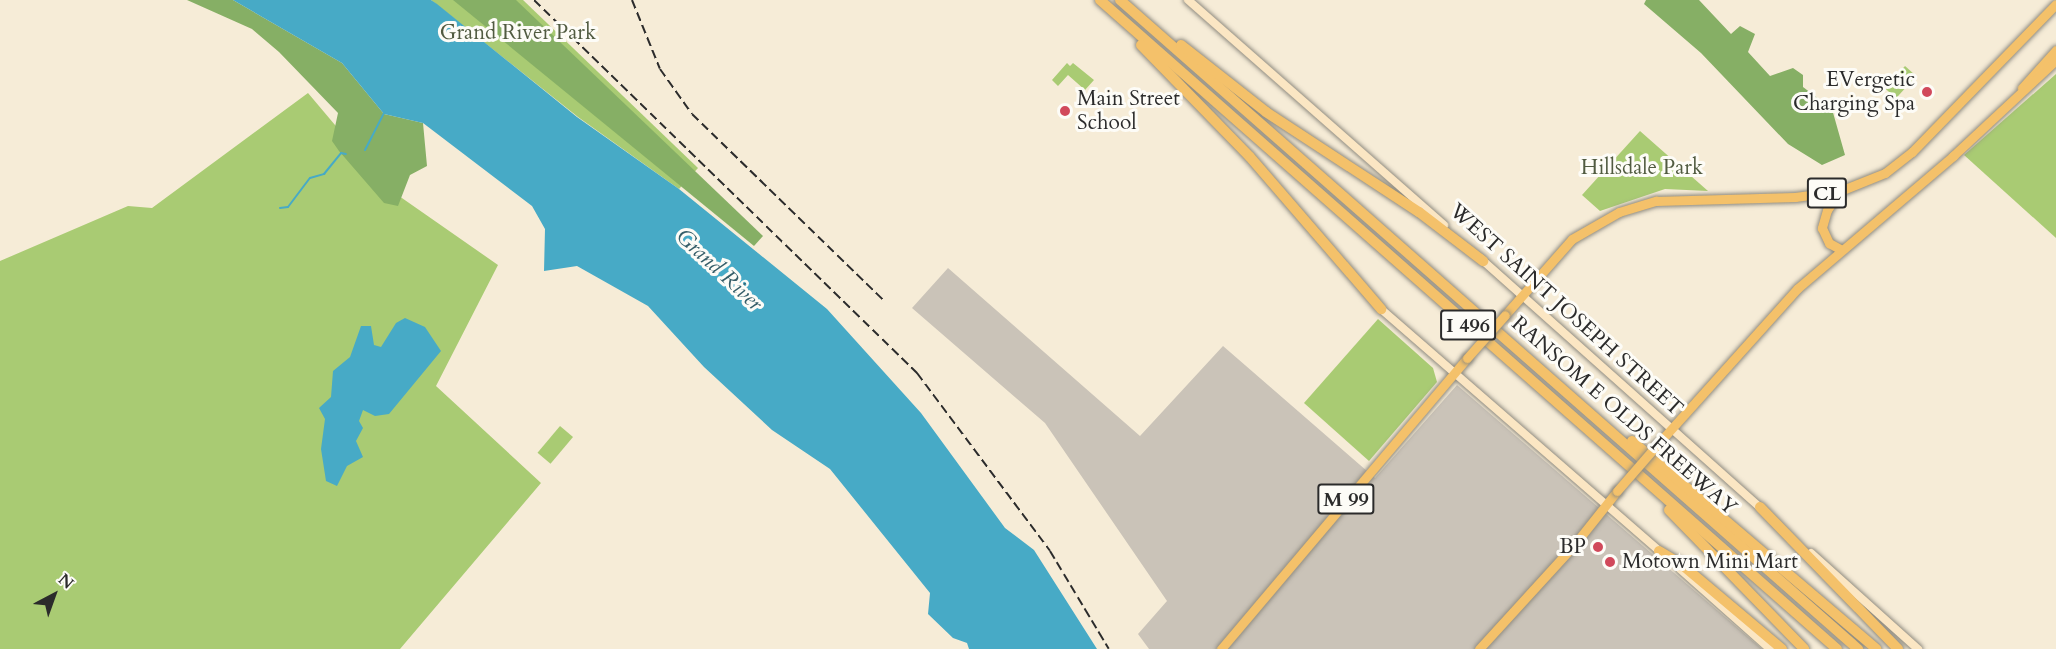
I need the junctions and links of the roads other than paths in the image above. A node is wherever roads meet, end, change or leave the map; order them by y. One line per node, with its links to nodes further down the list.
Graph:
1 (1092, 0): 13 (highway)
2 (1100, 0): 17 (highway, RANSOM E OLDS FREEWAY / I 496)
3 (1121, 0): 11 (highway); 14 (highway, RANSOM E OLDS FREEWAY / I 496)
4 (1188, 0): 11 (main road, WEST SAINT JOSEPH STREET)
5 (2056, 4): 9 (main road, CL)
6 (2056, 50): 8 (main road)
7 (2056, 60): 8 (main road)
8 (2012, 103): 10 (main road, CL)
9 (1840, 191): 10 (main road); 12 (main road, CL)
10 (1840, 249): 16 (main road, CL)
11 (1483, 261): 12 (main road, WEST SAINT JOSEPH STREET)
12 (1522, 296): 15 (main road, M 99, bridge); 16 (main road, WEST SAINT JOSEPH STREET)
13 (1381, 309): 15 (main road)
14 (1509, 340): 27 (highway, RANSOM E OLDS FREEWAY / I 496); 28 (highway)
15 (1454, 373): 18 (main road); 21 (main road, M 99)
16 (1672, 429): 18 (main road, bridge); 19 (main road, WEST SAINT JOSEPH STREET)
17 (1597, 437): 25 (highway); 26 (highway, RANSOM E OLDS FREEWAY / I 496)
18 (1607, 505): 20 (main road); 22 (main road)
19 (1760, 507): 29 (highway); 30 (main road, WEST SAINT JOSEPH STREET)
20 (1659, 551): 23 (main road); 24 (highway)
21 (1221, 649)
22 (1479, 649)
23 (1770, 649)
24 (1782, 649)
25 (1804, 649)
26 (1837, 649)
27 (1858, 649)
28 (1876, 649)
29 (1898, 649)
30 (1918, 649)

